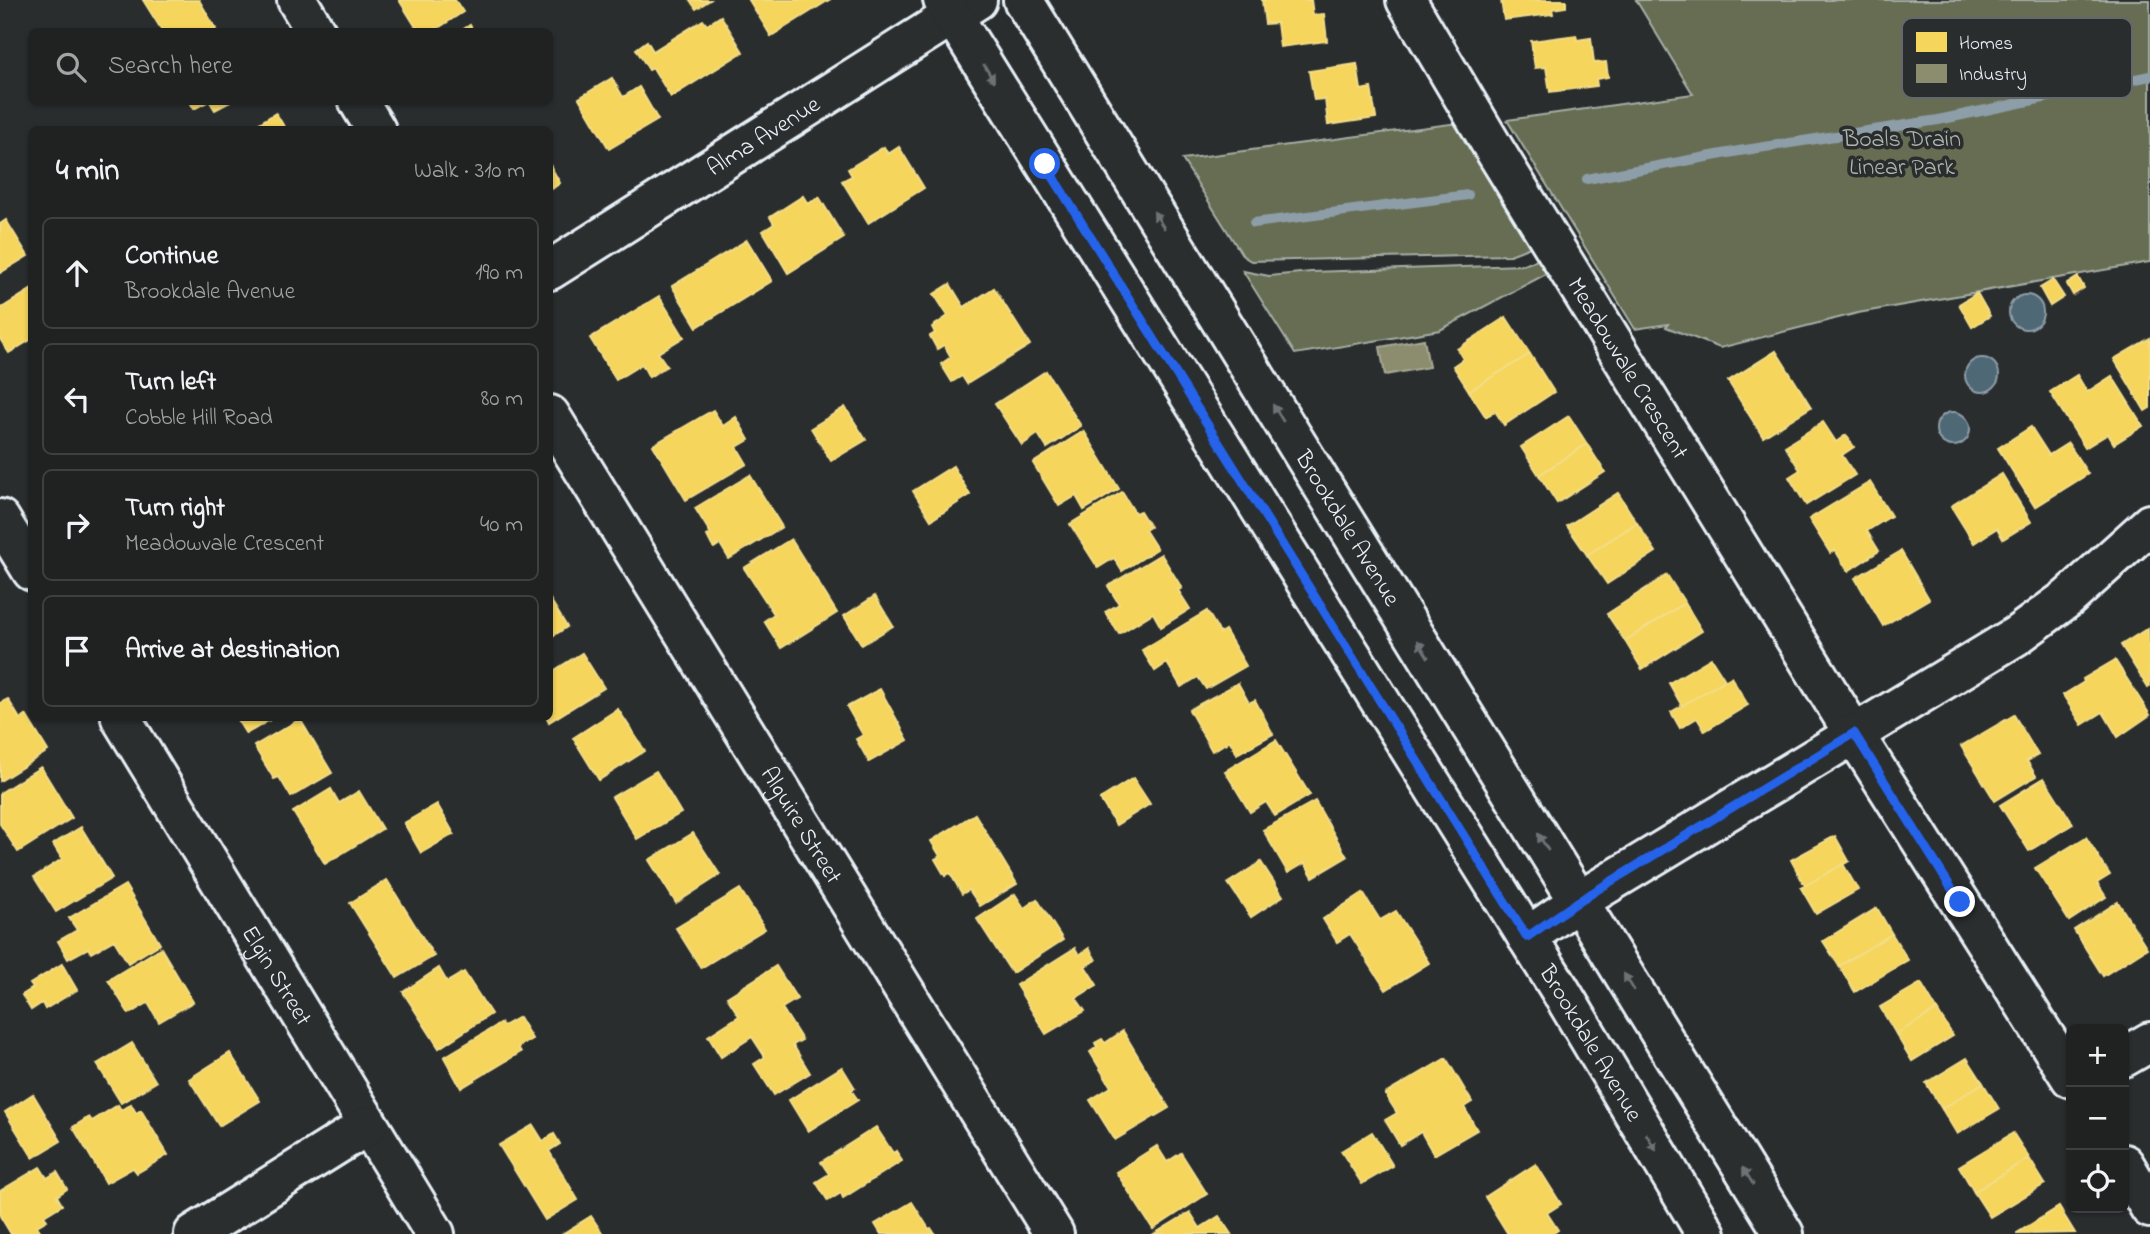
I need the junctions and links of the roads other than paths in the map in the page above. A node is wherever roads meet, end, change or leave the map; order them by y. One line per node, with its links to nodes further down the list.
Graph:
1 (297, 0): 5 (street)
2 (1023, 0): 15 (street, Brookdale Avenue, one-way to 2)
3 (1406, 0): 14 (street, Meadowvale Crescent)
4 (958, 5): 8 (street, Alma Avenue); 16 (street, Brookdale Avenue, one-way to 16)
5 (314, 28)
6 (361, 105): 7 (street)
7 (374, 126)
8 (553, 268)
9 (553, 420): 25 (street, Alguire Street)
10 (0, 519): 12 (street)
11 (2150, 524): 14 (street)
12 (28, 564)
13 (123, 721): 20 (street, Elgin Street)
14 (1854, 733): 15 (street); 19 (street, Meadowvale Crescent)
15 (1579, 901): 16 (street); 27 (street, Brookdale Avenue, one-way to 15)
16 (1527, 937): 26 (street, Brookdale Avenue, one-way to 26)
17 (2150, 1042): 18 (street)
18 (2129, 1054)
19 (2066, 1070)
20 (369, 1125): 23 (street); 24 (street, Elgin Street)
21 (2129, 1172): 22 (street)
22 (2150, 1208)
23 (194, 1234)
24 (435, 1234)
25 (1054, 1234)
26 (1706, 1234)
27 (1784, 1234)

